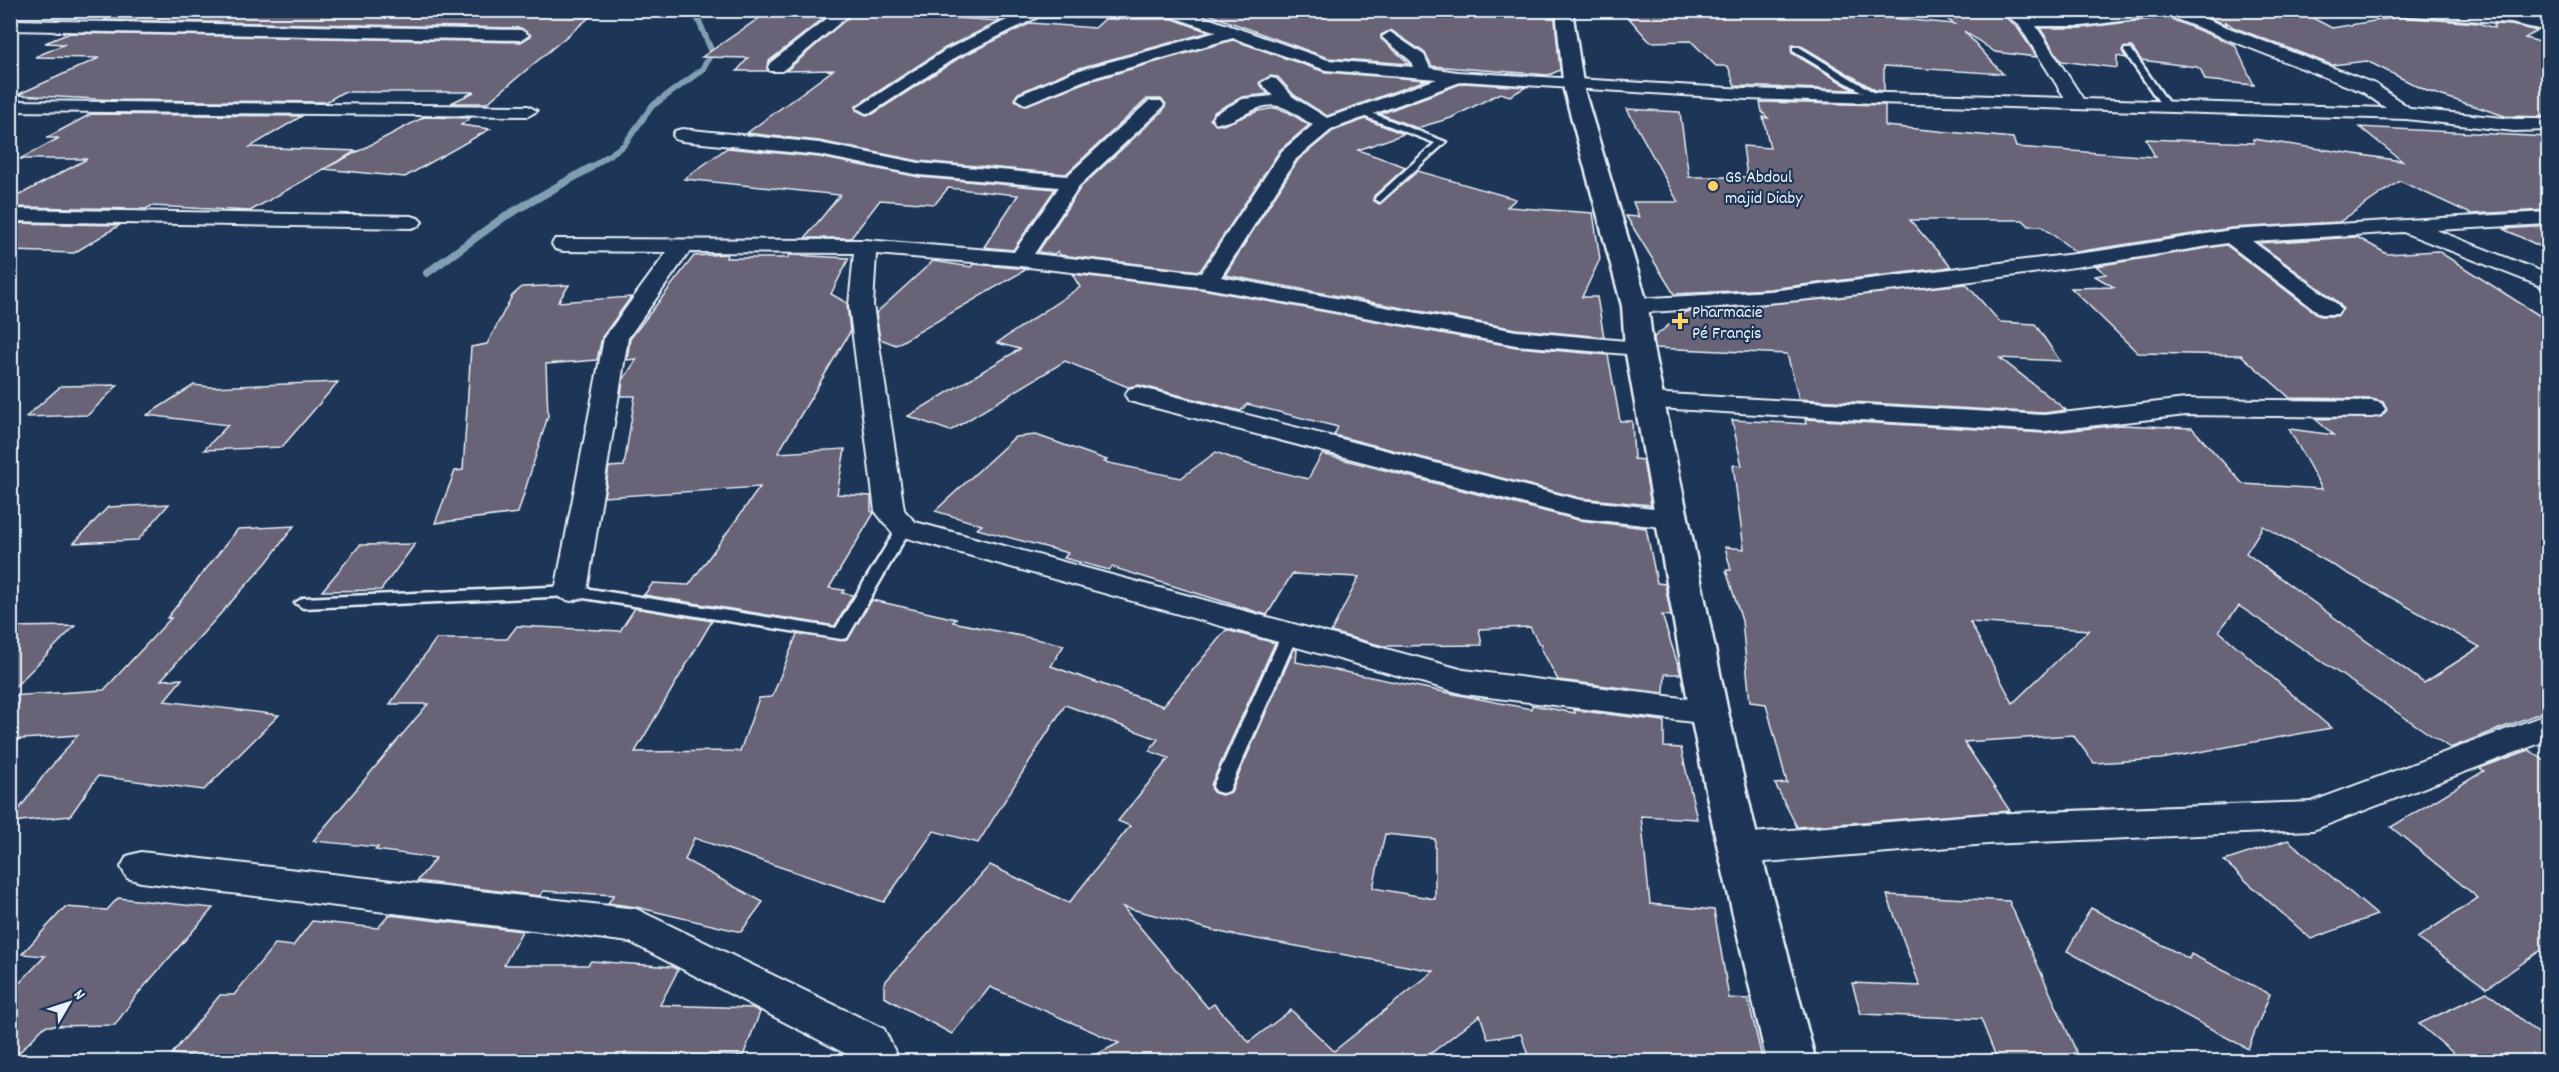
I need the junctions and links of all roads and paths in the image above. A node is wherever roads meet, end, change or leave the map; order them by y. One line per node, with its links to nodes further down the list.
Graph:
1 (848, 10): 17 (street)
2 (1564, 10): 21 (street)
3 (2007, 10): 9 (street)
4 (2399, 10): 11 (street)
5 (1007, 11): 6 (street)
6 (1040, 11): 7 (street); 29 (street)
7 (1182, 11): 12 (street)
8 (2168, 11): 9 (street); 32 (street)
9 (2025, 22): 25 (street)
10 (10, 26): 13 (street)
11 (2548, 26)
12 (1232, 33): 18 (street); 23 (street)
13 (521, 34)
14 (1390, 37): 18 (street)
15 (1796, 49): 22 (lane)
16 (2128, 51): 28 (lane)
17 (776, 67)
18 (1424, 73): 19 (street)
19 (1461, 76): 21 (street); 31 (street)
20 (1270, 83): 24 (street)
21 (1575, 86): 22 (street); 52 (street)
22 (1879, 98): 25 (street)
23 (1024, 99)
24 (1287, 101): 33 (street); 34 (street)
25 (2077, 104): 28 (street)
26 (1155, 105): 39 (street)
27 (10, 106): 30 (street)
28 (2167, 107): 32 (street)
29 (866, 108)
30 (528, 111)
31 (1361, 112): 34 (street); 40 (lane)
32 (2406, 114): 35 (street)
33 (1221, 118)
34 (1325, 125): 50 (street)
35 (2514, 125): 36 (street); 38 (street)
36 (2548, 125)
37 (682, 135): 39 (street)
38 (2548, 142)
39 (1072, 182): 49 (street)
40 (1380, 199)
41 (10, 215): 43 (street)
42 (2548, 218): 44 (street)
43 (411, 222)
44 (2405, 225): 45 (street); 51 (street)
45 (2231, 236): 52 (street); 53 (street)
46 (563, 244): 47 (street)
47 (683, 245): 48 (street); 60 (street)
48 (865, 248): 49 (street); 59 (street)
49 (1020, 259): 50 (street)
50 (1207, 281): 54 (street)
51 (2548, 282)
52 (1635, 306): 54 (street)
53 (2329, 309)
54 (1639, 348): 56 (street)
55 (1138, 395): 58 (street)
56 (1649, 401): 57 (street); 58 (street)
57 (2372, 409)
58 (1672, 519): 63 (street)
59 (904, 528): 60 (lane); 62 (street)
60 (571, 591): 61 (lane)
61 (303, 603)
62 (1290, 634): 63 (street); 65 (lane)
63 (1709, 712): 66 (street)
64 (2548, 727): 66 (street)
65 (1222, 786)
66 (1740, 849): 69 (street)
67 (141, 867): 68 (street)
68 (878, 1062)
69 (1792, 1062)

